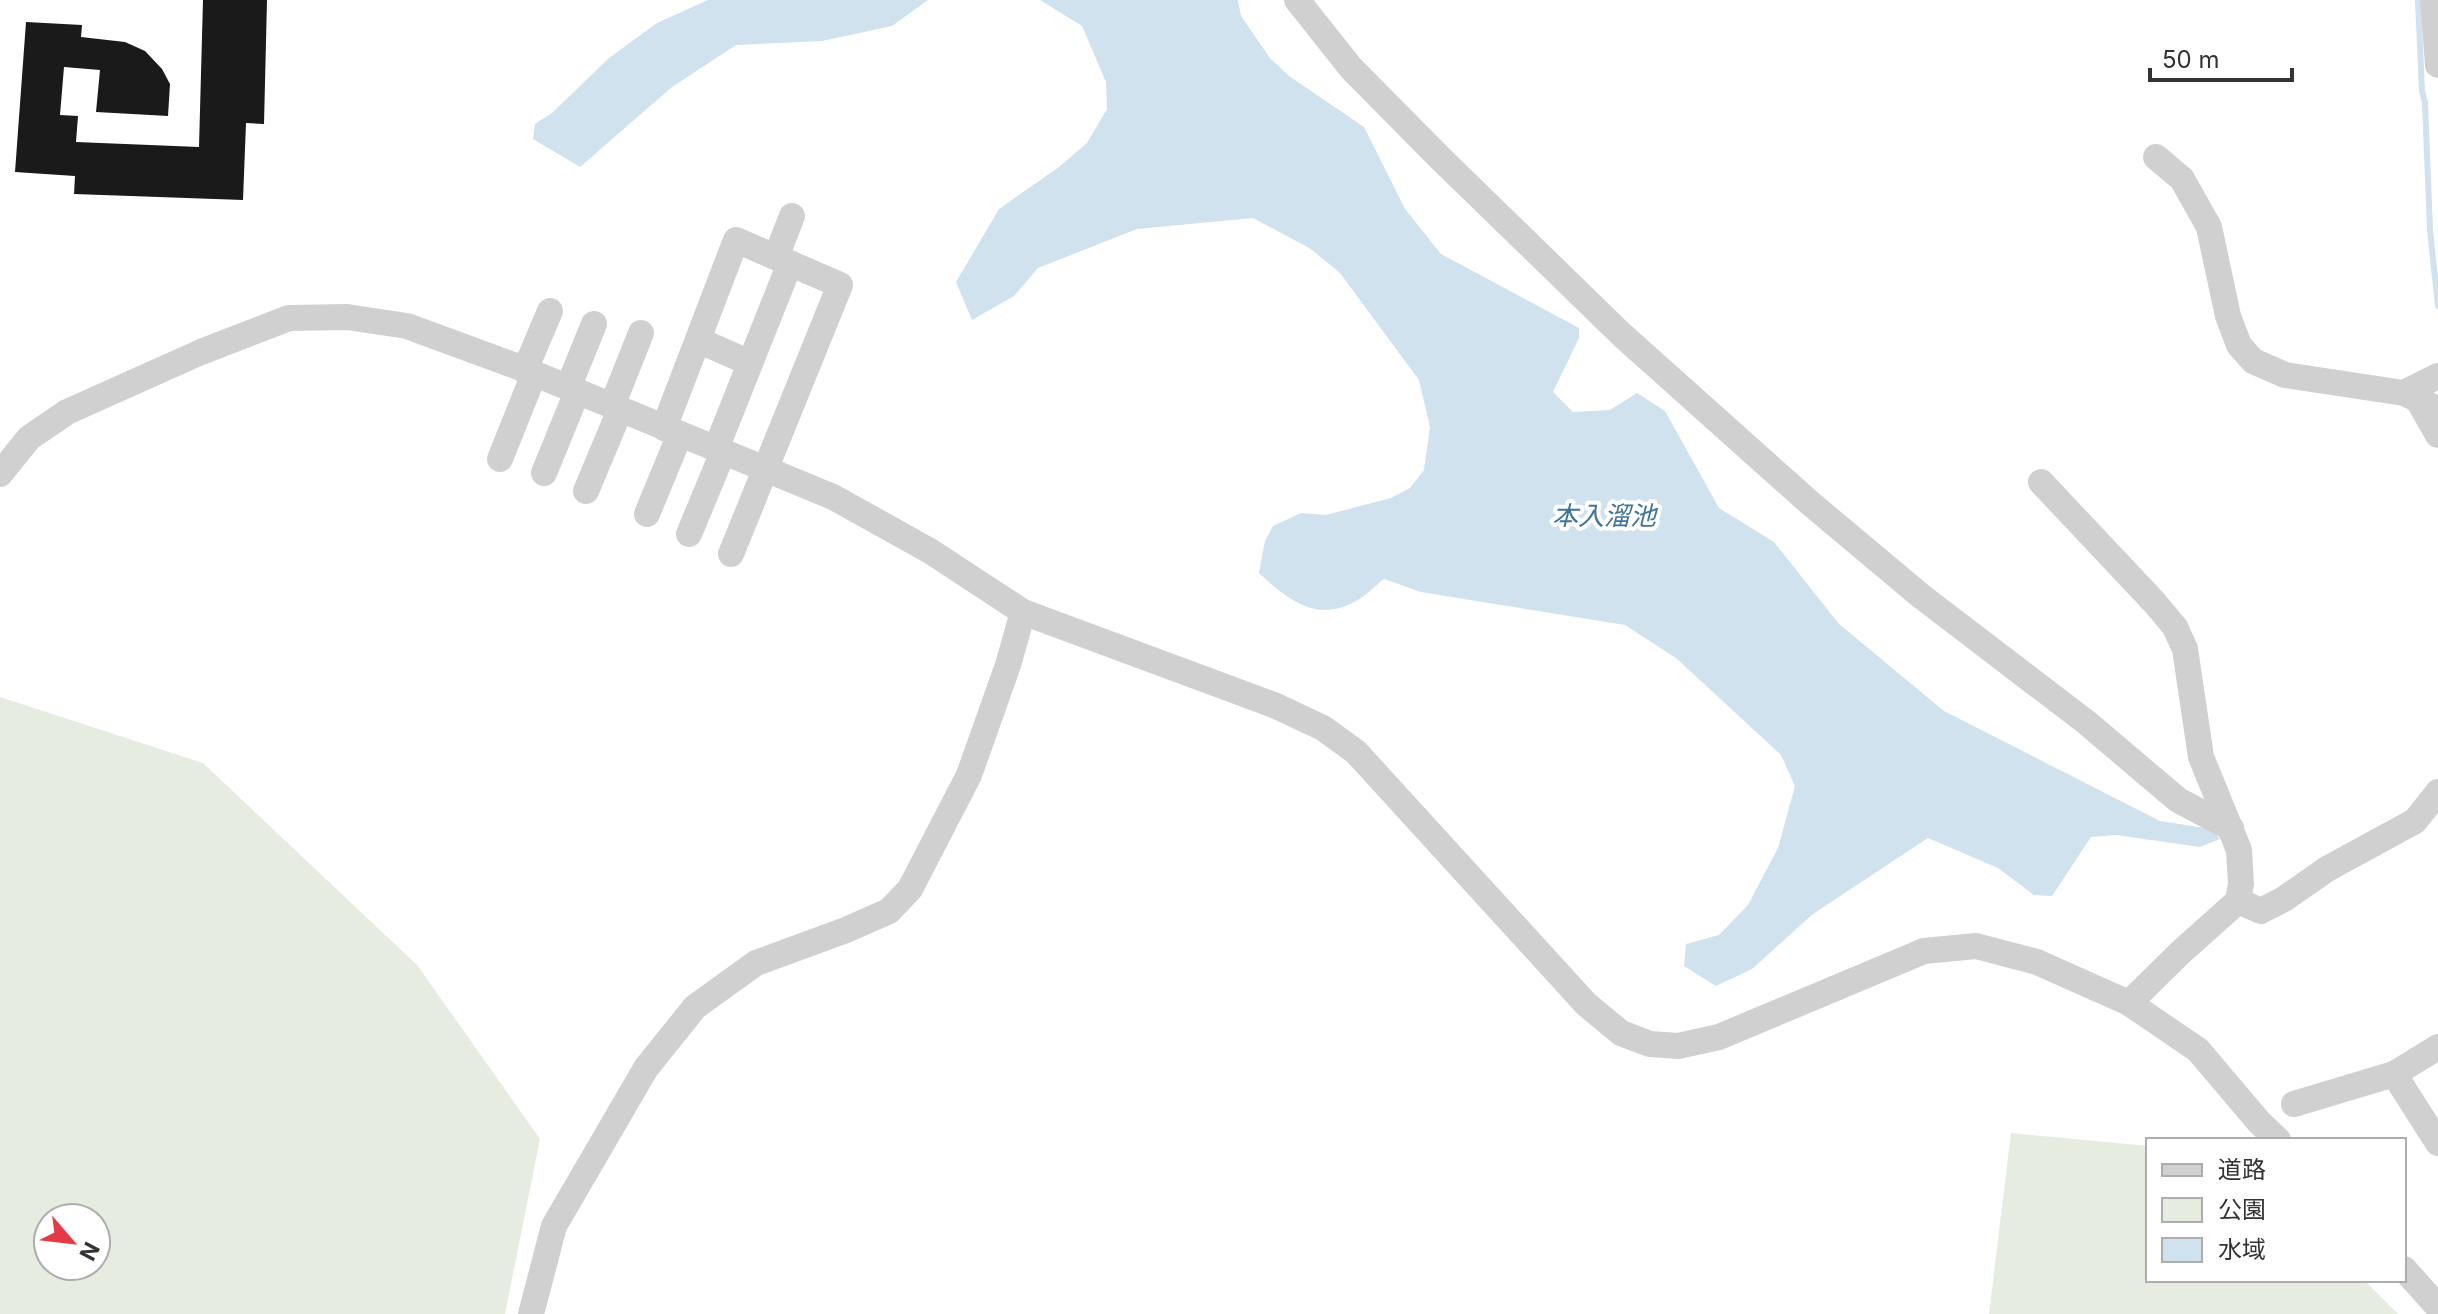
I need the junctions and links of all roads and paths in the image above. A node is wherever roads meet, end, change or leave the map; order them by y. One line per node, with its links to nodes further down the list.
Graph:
1 (1297, 0): 31 (street)
2 (2433, 0): 3 (street)
3 (2438, 65)
4 (2156, 157): 15 (street)
5 (792, 216): 6 (street)
6 (783, 260): 10 (street); 11 (street); 21 (street)
7 (550, 311): 12 (street)
8 (594, 324): 14 (street)
9 (641, 333): 16 (street)
10 (698, 340): 11 (street); 17 (street)
11 (750, 363): 19 (street)
12 (530, 372): 14 (street); 20 (street); 23 (street)
13 (2438, 376): 15 (street)
14 (573, 390): 16 (street); 22 (street)
15 (2419, 400): 18 (street)
16 (616, 408): 17 (street); 25 (street)
17 (672, 431): 19 (street); 26 (street)
18 (2438, 435)
19 (719, 450): 21 (street); 27 (street)
20 (500, 459)
21 (765, 469): 28 (street); 29 (street)
22 (544, 473)
23 (0, 474)
24 (2041, 482): 31 (street)
25 (586, 491)
26 (647, 514)
27 (689, 534)
28 (731, 554)
29 (1023, 612): 33 (street); 41 (street)
30 (2438, 792): 32 (street)
31 (2231, 828): 32 (street)
32 (2238, 901): 33 (street)
33 (2129, 1003): 37 (street)
34 (2438, 1047): 35 (street)
35 (2394, 1074): 36 (street); 38 (street)
36 (2294, 1104)
37 (2276, 1138)
38 (2438, 1143)
39 (2406, 1271): 40 (street)
40 (2438, 1307)
41 (531, 1314)

